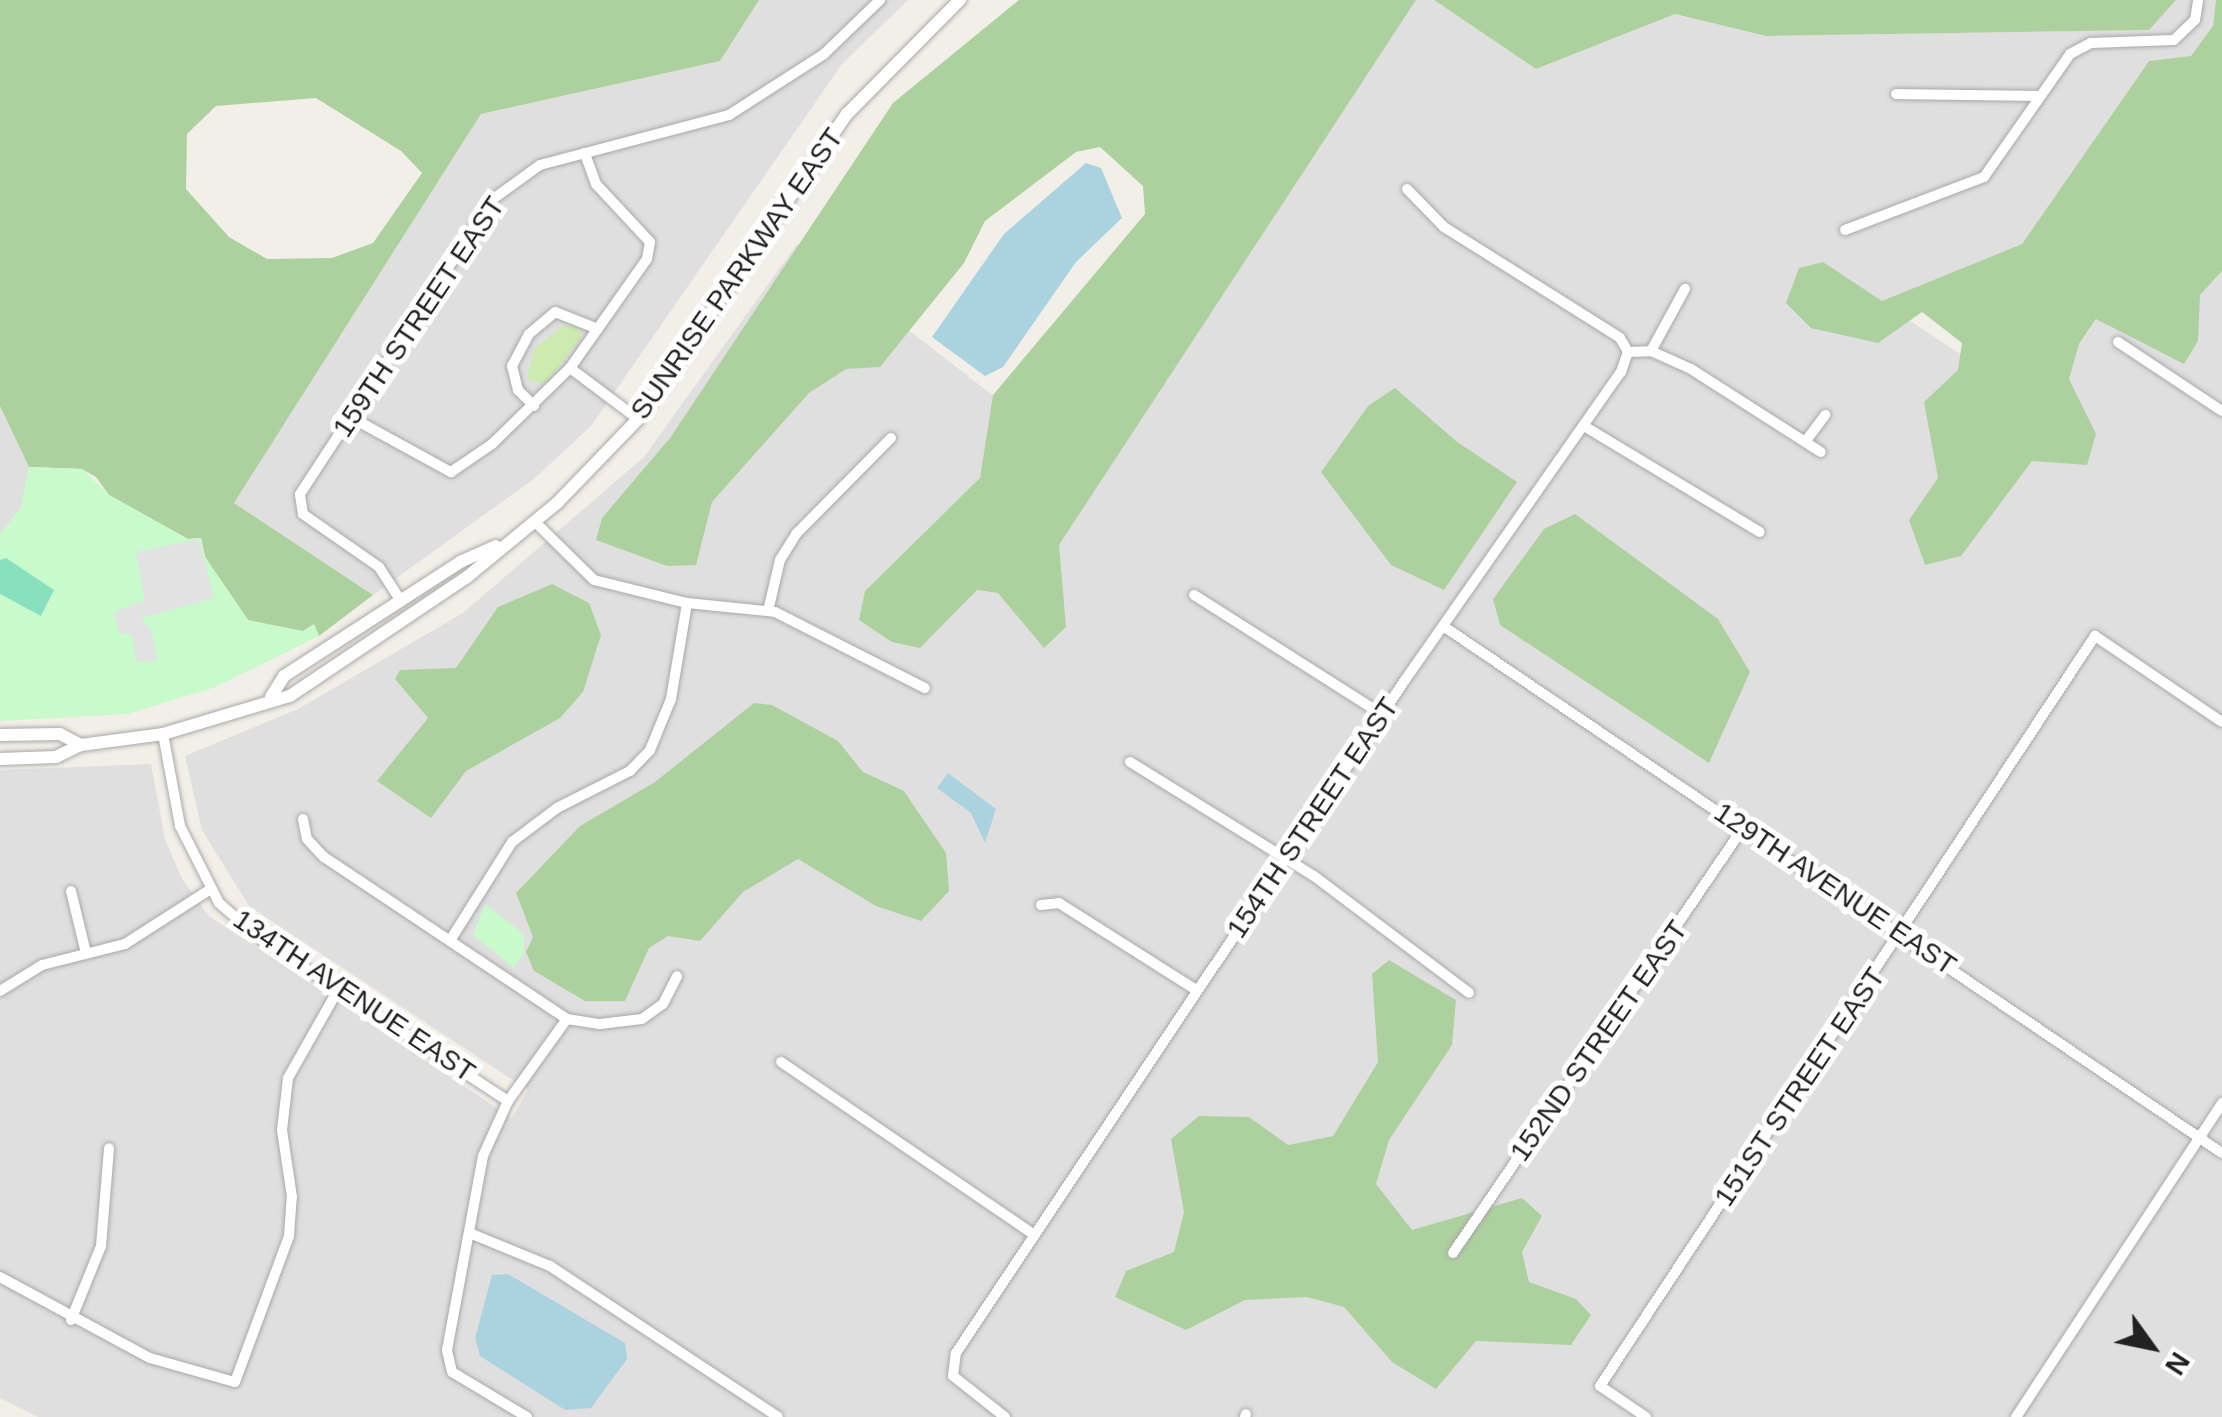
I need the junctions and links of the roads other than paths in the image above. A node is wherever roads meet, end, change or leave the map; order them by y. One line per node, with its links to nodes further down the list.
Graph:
1 (880, 0): 6 (street, 159TH STREET EAST)
2 (960, 0): 19 (street, SUNRISE PARKWAY EAST)
3 (2198, 0): 5 (street)
4 (1896, 94): 5 (street)
5 (2038, 96): 8 (street)
6 (585, 153): 10 (street); 18 (street, 159TH STREET EAST)
7 (1407, 189): 13 (street)
8 (1845, 230)
9 (1685, 289): 12 (street)
10 (598, 328): 14 (street); 15 (street)
11 (2118, 342): 16 (street)
12 (1651, 351): 13 (street); 22 (street)
13 (1628, 352): 20 (street, 154TH STREET EAST)
14 (570, 368): 15 (street); 19 (street)
15 (534, 406): 18 (street)
16 (2222, 411)
17 (1824, 415): 22 (street)
18 (354, 419): 28 (street, 159TH STREET EAST)
19 (638, 419): 24 (street, SUNRISE PARKWAY EAST)
20 (1584, 426): 25 (street); 31 (street, 154TH STREET EAST)
21 (890, 438): 30 (street)
22 (1806, 442): 23 (street)
23 (1821, 452)
24 (534, 520): 26 (street, SUNRISE PARKWAY EAST); 29 (street)
25 (1760, 532)
26 (507, 540): 28 (street, SUNRISE PARKWAY EAST); 33 (street, SUNRISE PARKWAY EAST)
27 (1194, 595): 34 (street)
28 (402, 601): 33 (street, SUNRISE PARKWAY EAST)
29 (687, 603): 30 (street); 48 (street)
30 (768, 611): 32 (street)
31 (1446, 628): 34 (street, 154TH STREET EAST); 42 (street, 129TH AVENUE EAST)
32 (924, 688)
33 (271, 696): 36 (street, SUNRISE PARKWAY EAST)
34 (1384, 715): 43 (street, 154TH STREET EAST)
35 (2222, 722): 47 (street, 151ST STREET EAST)
36 (163, 734): 38 (street); 44 (street, 134TH AVENUE EAST)
37 (0, 735): 38 (street)
38 (81, 745): 39 (street)
39 (0, 759)
40 (1130, 762): 43 (street)
41 (303, 819): 48 (street)
42 (1743, 828): 47 (street, 129TH AVENUE EAST); 64 (street, 152ND STREET EAST)
43 (1287, 859): 52 (street, 154TH STREET EAST); 54 (street)
44 (210, 890): 49 (street); 51 (street, 134TH AVENUE EAST)
45 (71, 891): 49 (street)
46 (1042, 905): 52 (street)
47 (1903, 934): 59 (street, 129TH AVENUE EAST); 70 (street, 151ST STREET EAST)
48 (450, 939): 55 (street)
49 (86, 952): 53 (street)
50 (676, 976): 55 (street)
51 (338, 990): 57 (street, 134TH AVENUE EAST); 66 (street)
52 (1196, 990): 63 (street, 154TH STREET EAST)
53 (0, 991)
54 (1470, 993)
55 (567, 1019): 57 (street)
56 (781, 1062): 63 (street)
57 (508, 1102): 62 (street)
58 (2222, 1103): 59 (street)
59 (2200, 1137): 61 (street, 129TH AVENUE EAST); 71 (street)
60 (109, 1148): 66 (street)
61 (2222, 1153)
62 (472, 1234): 67 (street); 68 (street)
63 (1035, 1235): 69 (street, 154TH STREET EAST)
64 (1453, 1253)
65 (0, 1277): 66 (street)
66 (71, 1320)
67 (527, 1417)
68 (778, 1417)
69 (1005, 1417)
70 (1646, 1417)
71 (2016, 1417)

